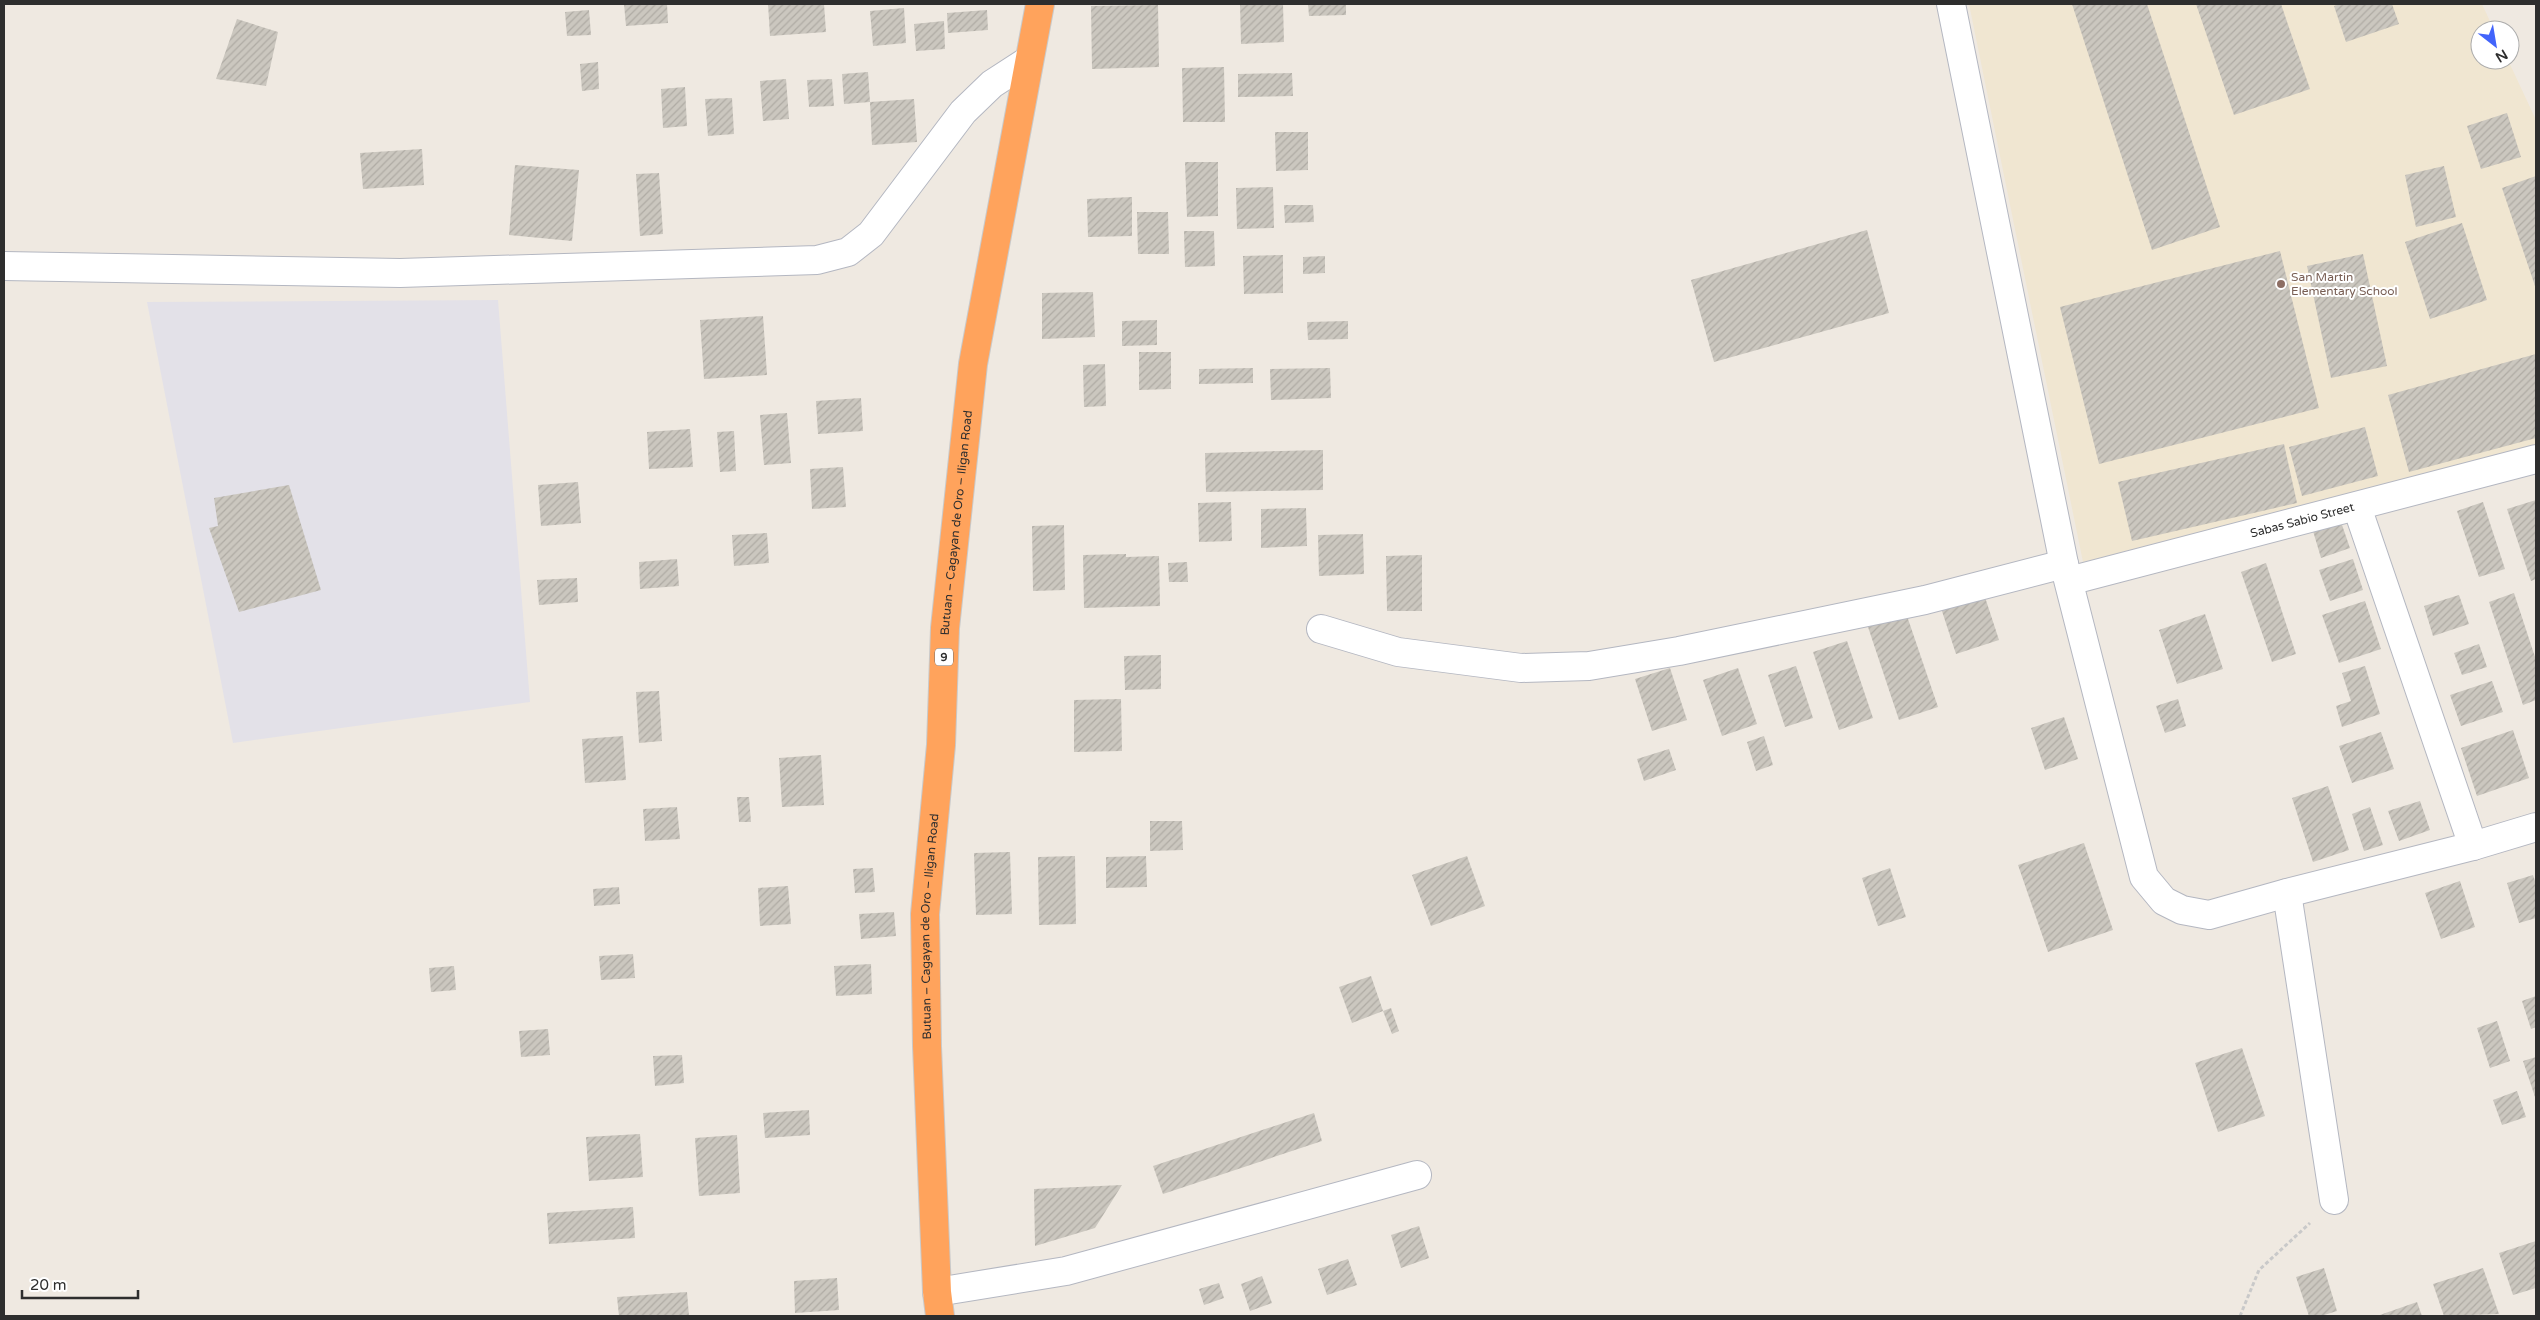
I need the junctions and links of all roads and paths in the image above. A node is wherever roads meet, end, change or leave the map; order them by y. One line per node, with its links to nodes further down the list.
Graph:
1 (1040, 4): 3 (highway, Butuan – Cagayan de Oro – Iligan Road / 9)
2 (1951, 4): 7 (street)
3 (1029, 60): 4 (street); 14 (highway, Butuan – Cagayan de Oro – Iligan Road / 9)
4 (4, 266)
5 (2536, 459): 6 (street, Sabas Sabio Street)
6 (2357, 507): 7 (street, Sabas Sabio Street); 10 (street)
7 (2066, 573): 8 (street, Sabas Sabio Street); 11 (street)
8 (1321, 629)
9 (2536, 827): 10 (street)
10 (2473, 846): 11 (street)
11 (2287, 893): 13 (street)
12 (1418, 1175): 14 (street)
13 (2334, 1200): 15 (path)
14 (939, 1304)
15 (2240, 1316)

